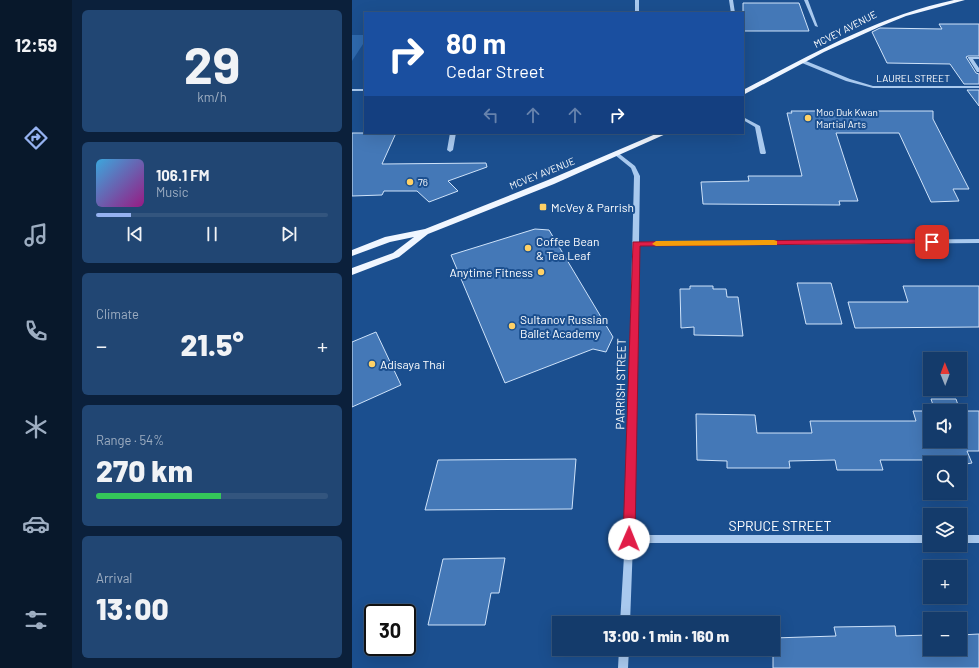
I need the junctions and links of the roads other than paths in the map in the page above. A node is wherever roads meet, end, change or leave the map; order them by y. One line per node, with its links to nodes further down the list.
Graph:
1 (637, 0): 6 (street)
2 (731, 0): 7 (street)
3 (806, 0): 8 (street)
4 (962, 0): 5 (main road, MCVEY AVENUE)
5 (954, 1): 10 (main road, MCVEY AVENUE)
6 (637, 12)
7 (733, 12)
8 (817, 26)
9 (979, 58): 11 (street)
10 (804, 62): 12 (street, LAUREL STREET); 15 (main road, MCVEY AVENUE)
11 (979, 71)
12 (979, 87)
13 (352, 90): 14 (street)
14 (364, 90)
15 (744, 93)
16 (744, 119): 20 (street)
17 (453, 134): 19 (street)
18 (662, 134): 21 (main road, MCVEY AVENUE)
19 (450, 150)
20 (763, 153)
21 (617, 154): 22 (main road, MCVEY AVENUE); 24 (street, PARRISH STREET)
22 (428, 231): 25 (main road, MCVEY AVENUE); 26 (main road, MCVEY AVENUE)
23 (979, 241): 24 (street)
24 (636, 244): 27 (street, PARRISH STREET)
25 (352, 253)
26 (352, 272)
27 (629, 539): 28 (street, SPRUCE STREET); 31 (street, PARRISH STREET)
28 (923, 539)
29 (967, 539): 30 (street)
30 (979, 539)
31 (625, 616)
32 (624, 656): 33 (street)
33 (623, 668)

